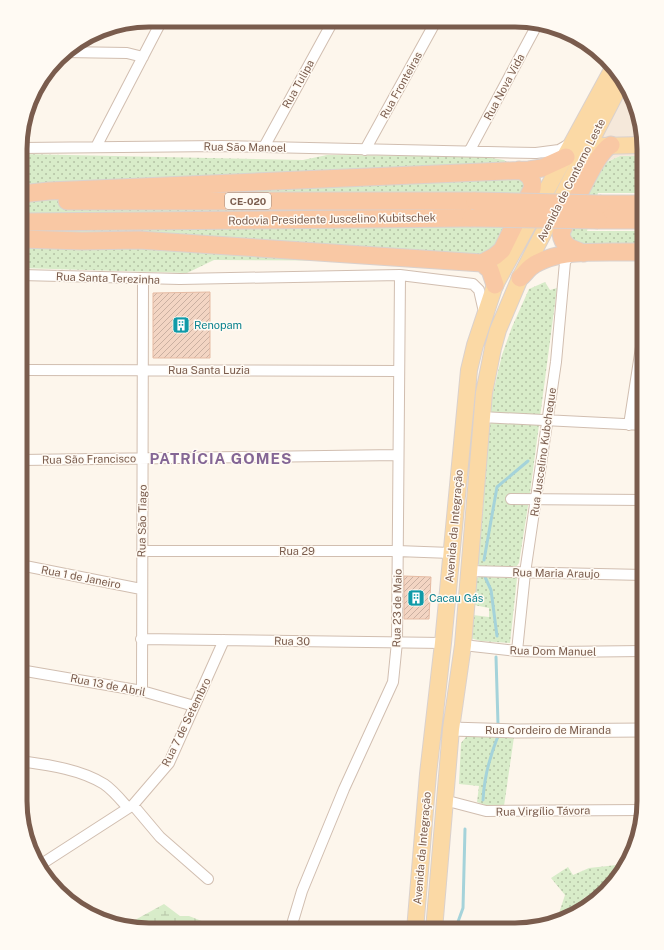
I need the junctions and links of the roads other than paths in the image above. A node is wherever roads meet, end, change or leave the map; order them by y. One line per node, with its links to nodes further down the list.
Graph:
1 (158, 27): 6 (street)
2 (329, 27): 14 (street, Rua Tulipa)
3 (433, 27): 15 (street, Rua Fronteiras)
4 (535, 29): 16 (street, Rua Nova Vida)
5 (75, 52): 6 (street)
6 (143, 56): 12 (street)
7 (611, 74): 9 (main road, Avenida de Contorno Leste)
8 (619, 86): 9 (main road, Avenida de Contorno Leste)
9 (583, 141): 10 (main road); 16 (street, Rua São Manoel); 17 (main road); 35 (main road, Avenida de Contorno Leste)
10 (611, 145): 11 (main road); 30 (highway)
11 (637, 145)
12 (96, 147): 13 (street, Rua São Manoel); 14 (street, Rua São Manoel)
13 (27, 148)
14 (264, 148): 15 (street, Rua São Manoel)
15 (365, 150): 16 (street, Rua São Manoel)
16 (470, 150)
17 (566, 157): 18 (highway); 19 (main road, Avenida de Contorno Leste)
18 (519, 170): 20 (highway); 32 (highway)
19 (549, 186): 37 (main road, Avenida da Integração)
20 (27, 193)
21 (27, 202): 23 (highway, Rodovia Presidente Juscelino Kubitschek / CE-020)
22 (637, 205): 24 (highway, Rodovia Presidente Juscelino Kubitschek / CE-020)
23 (473, 209): 24 (highway, Rodovia Presidente Juscelino Kubitschek / CE-020, bridge); 26 (highway, Rodovia Presidente Juscelino Kubitschek / CE-020)
24 (600, 212): 25 (highway, Rodovia Presidente Juscelino Kubitschek / CE-020)
25 (637, 219)
26 (27, 222)
27 (27, 238): 32 (highway)
28 (637, 252): 29 (highway)
29 (614, 253): 30 (highway); 31 (street)
30 (577, 254): 35 (highway); 44 (street, Rua Juscelino Kubcheque)
31 (637, 258)
32 (482, 263): 37 (highway)
33 (27, 275): 36 (street, Rua Santa Terezinha)
34 (400, 275): 36 (street, Rua Santa Terezinha); 38 (street); 41 (street, Rua 23 de Maio)
35 (520, 278): 43 (main road, Avenida da Integração)
36 (143, 279): 40 (street, Rua São Tiago)
37 (495, 285): 38 (main road, Avenida da Integração)
38 (485, 314): 55 (main road, Avenida da Integração)
39 (27, 370): 40 (street, Rua Santa Luzia)
40 (142, 370): 41 (street, Rua Santa Luzia); 48 (street, Rua São Tiago)
41 (398, 371): 47 (street, Rua 23 de Maio)
42 (637, 389): 45 (street)
43 (482, 417): 44 (street); 57 (main road, Avenida da Integração)
44 (548, 420): 45 (street); 51 (street, Rua Juscelino Kubcheque)
45 (629, 425): 46 (street)
46 (637, 425)
47 (397, 454): 48 (street, Rua São Francisco); 54 (street, Rua 23 de Maio)
48 (143, 459): 49 (street, Rua São Francisco); 53 (street, Rua São Tiago)
49 (27, 460)
50 (511, 499): 51 (street)
51 (536, 499): 52 (street); 58 (street, Rua Juscelino Kubcheque)
52 (637, 500)
53 (142, 551): 54 (street, Rua 29); 60 (street, Rua São Tiago)
54 (397, 551): 55 (street, Rua 29); 63 (street, Rua 23 de Maio)
55 (451, 553): 64 (main road, Avenida da Integração)
56 (27, 566): 60 (street, Rua 1 de Janeiro)
57 (469, 571): 58 (street, Rua Maria Araujo); 65 (main road, Avenida da Integração)
58 (525, 573): 59 (street, Rua Maria Araujo); 66 (street, Rua Juscelino Kubcheque)
59 (637, 575)
60 (141, 589): 61 (street, Rua São Tiago)
61 (141, 638): 62 (street, Rua 30); 69 (street, Rua São Tiago)
62 (224, 640): 63 (street, Rua 30); 70 (street, Rua 7 de Setembro)
63 (397, 642): 64 (street, Rua 30); 83 (street, Rua 23 de Maio)
64 (443, 643): 74 (main road, Avenida da Integração)
65 (463, 645): 66 (street, Rua Dom Manuel); 71 (main road, Avenida da Integração)
66 (517, 651): 67 (street, Rua Dom Manuel)
67 (637, 651)
68 (27, 671): 69 (street, Rua 13 de Abril)
69 (142, 691): 70 (street, Rua 13 de Abril)
70 (194, 706): 77 (street, Rua 7 de Setembro)
71 (451, 729): 72 (street, Rua Cordeiro de Miranda); 75 (main road, Avenida da Integração)
72 (637, 730)
73 (27, 762): 77 (street)
74 (428, 774): 75 (main road); 79 (main road, Avenida da Integração)
75 (447, 778): 76 (main road, Avenida da Integração)
76 (444, 800): 78 (street, Rua Virgílio Távora); 80 (main road, Avenida da Integração)
77 (130, 806): 81 (street, Rua 7 de Setembro); 82 (street)
78 (637, 810)
79 (424, 825): 80 (main road); 84 (main road, Avenida da Integração)
80 (442, 827): 85 (main road, Avenida da Integração)
81 (44, 862)
82 (208, 879)
83 (293, 921)
84 (416, 923)
85 (435, 923)

